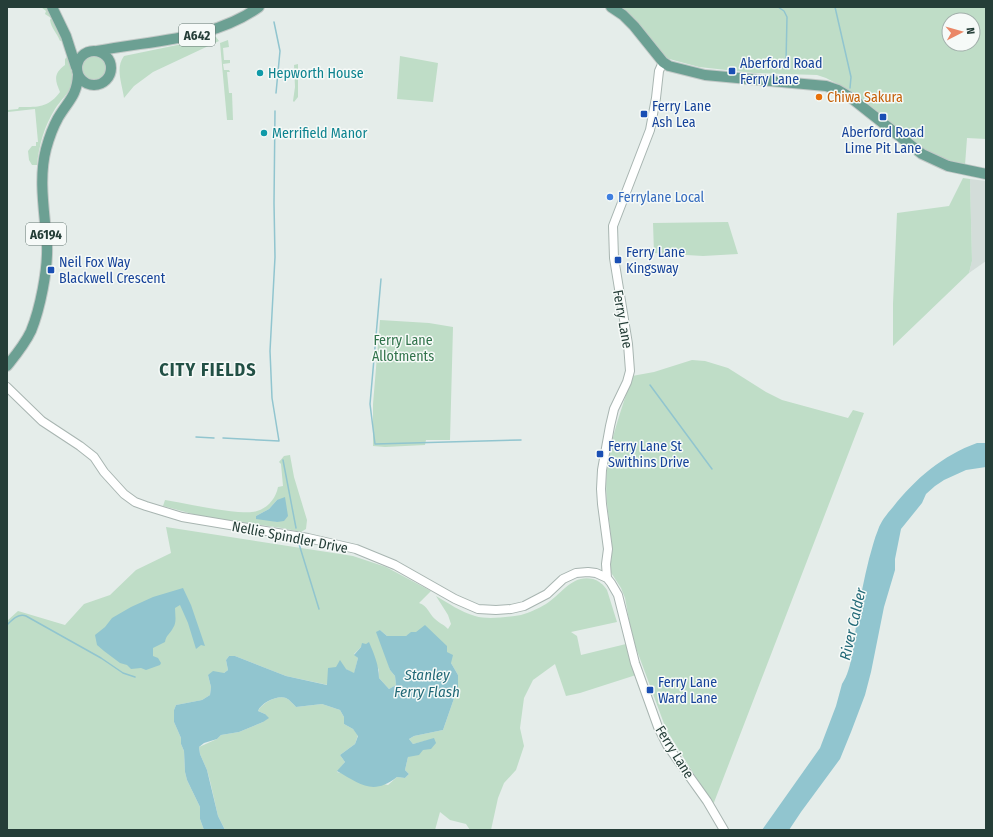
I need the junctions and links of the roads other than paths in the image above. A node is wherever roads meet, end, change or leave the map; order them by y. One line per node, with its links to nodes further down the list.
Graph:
1 (52, 7): 4 (main road)
2 (259, 7): 5 (main road, A642)
3 (611, 7): 7 (main road)
4 (66, 36): 6 (main road); 9 (main road)
5 (129, 46): 6 (main road, A642); 8 (main road)
6 (93, 51): 8 (main road); 9 (main road, A6194)
7 (663, 62): 12 (main road); 17 (street, Ferry Lane)
8 (110, 64): 10 (main road, A6194)
9 (77, 71): 10 (main road); 11 (main road, A6194)
10 (92, 85): 11 (main road, A6194)
11 (71, 99): 13 (main road, A6194)
12 (986, 174)
13 (7, 366)
14 (7, 387): 16 (street, Nellie Spindler Drive)
15 (7, 393): 16 (street, Nellie Spindler Drive)
16 (19, 400): 18 (street, Nellie Spindler Drive)
17 (608, 555): 18 (street); 18 (street, Ferry Lane)
18 (602, 575): 19 (street, Ferry Lane)
19 (724, 830)

